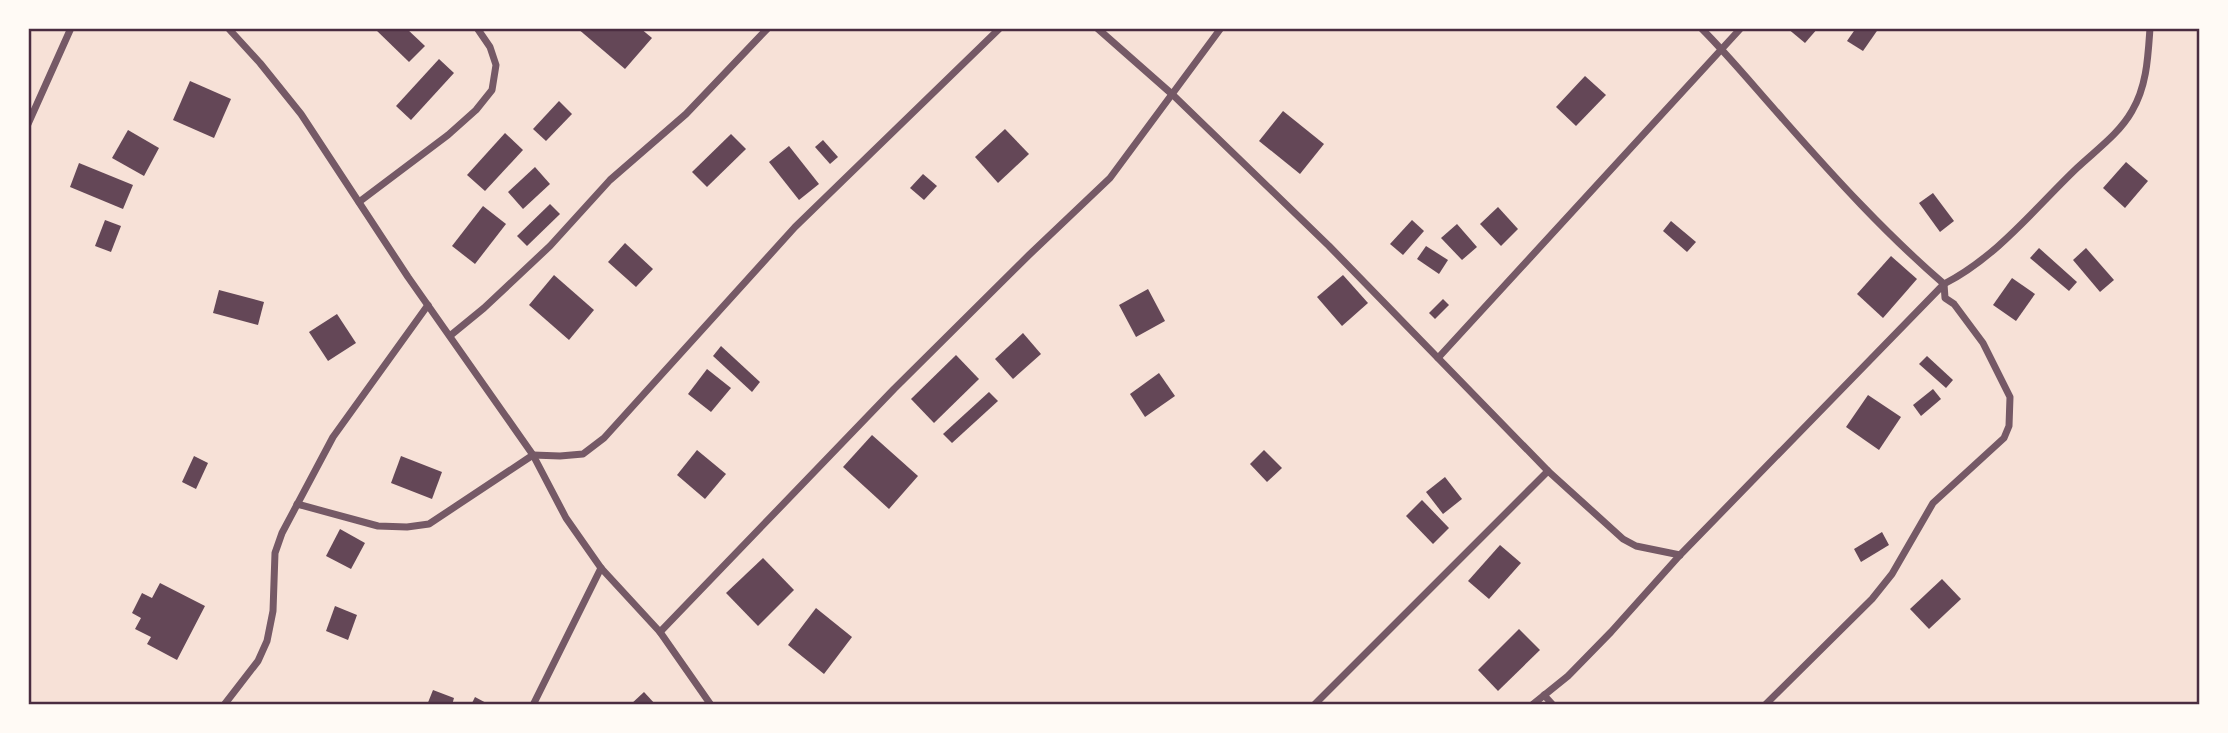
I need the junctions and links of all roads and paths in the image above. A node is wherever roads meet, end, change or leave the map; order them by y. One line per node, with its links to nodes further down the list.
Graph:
1 (71, 28): 13 (street)
2 (228, 28): 14 (street)
3 (477, 28): 14 (street)
4 (768, 28): 17 (street)
5 (1000, 28): 19 (street)
6 (1097, 28): 12 (street)
7 (1221, 28): 12 (street)
8 (1701, 28): 11 (street)
9 (1741, 28): 11 (street)
10 (2150, 28): 15 (street)
11 (1722, 49): 15 (street); 18 (street)
12 (1173, 95): 18 (street); 24 (street)
13 (28, 124)
14 (359, 202): 16 (street)
15 (1944, 284): 22 (street); 32 (street)
16 (428, 305): 17 (street); 21 (street)
17 (451, 335): 19 (street)
18 (1438, 358): 20 (street)
19 (533, 455): 21 (street); 23 (street)
20 (1548, 471): 22 (street); 29 (street)
21 (297, 504): 26 (street)
22 (1679, 555): 25 (street)
23 (601, 568): 24 (street); 27 (street)
24 (660, 632): 28 (street)
25 (1544, 695): 30 (street); 31 (street)
26 (224, 705)
27 (533, 705)
28 (711, 705)
29 (1314, 705)
30 (1532, 705)
31 (1553, 705)
32 (1765, 705)

